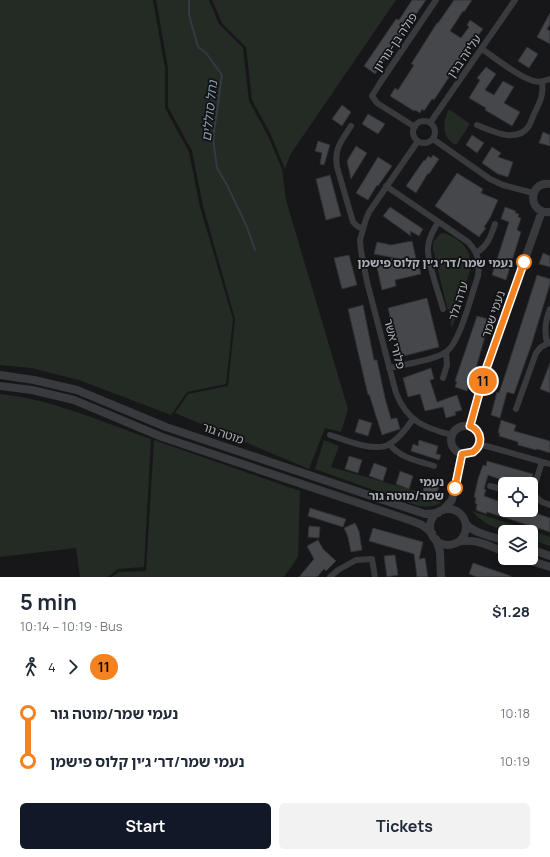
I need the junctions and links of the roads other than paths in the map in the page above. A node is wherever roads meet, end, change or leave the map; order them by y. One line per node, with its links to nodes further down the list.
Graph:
1 (436, 0): 9 (street, פולה בן-גוריון)
2 (515, 0): 3 (street, עליזה בגין)
3 (482, 49): 5 (street); 6 (street, עליזה בגין)
4 (550, 79): 5 (street)
5 (542, 82): 7 (street)
6 (430, 123): 9 (street); 10 (street)
7 (477, 125)
8 (351, 126): 18 (street)
9 (415, 127): 11 (street)
10 (433, 139): 11 (street); 14 (street)
11 (418, 141): 13 (street, פלורי אשר)
12 (550, 184): 14 (street)
13 (386, 186): 16 (street); 18 (street, פלורי אשר)
14 (533, 193): 15 (street)
15 (546, 212): 30 (street, נעמי שמר)
16 (438, 222): 19 (street); 20 (street, עדה גלר)
17 (496, 224): 19 (street)
18 (363, 229): 24 (street, פלורי אשר)
19 (476, 253): 23 (street, עדה גלר)
20 (443, 309)
21 (550, 309): 22 (street)
22 (548, 343): 28 (street)
23 (446, 352): 24 (street); 26 (street)
24 (389, 368): 29 (street, פלורי אשר)
25 (0, 375): 45 (street, מוטה גור)
26 (443, 378)
27 (0, 386): 48 (street, מוטה גור)
28 (516, 409)
29 (413, 419): 32 (street, פלורי אשר); 33 (street)
30 (470, 426): 32 (street); 34 (street)
31 (330, 435): 33 (street)
32 (452, 435): 35 (street)
33 (390, 444): 38 (street)
34 (479, 444): 35 (street); 36 (street)
35 (462, 454): 42 (street)
36 (542, 462): 37 (street); 39 (street)
37 (550, 464)
38 (434, 466)
39 (537, 477)
40 (490, 486): 41 (street)
41 (498, 488)
42 (454, 491): 45 (street); 46 (street)
43 (538, 499): 44 (street)
44 (550, 505)
45 (440, 511): 46 (street); 48 (street)
46 (460, 514): 47 (street)
47 (466, 524): 49 (street); 50 (street)
48 (434, 536): 50 (street); 56 (street)
49 (498, 538)
50 (456, 543): 51 (street); 56 (street)
51 (498, 550)
52 (538, 552): 53 (street)
53 (550, 556)
54 (538, 563): 55 (street)
55 (550, 567)
56 (441, 573)
57 (330, 577): 58 (street)
58 (375, 577)

